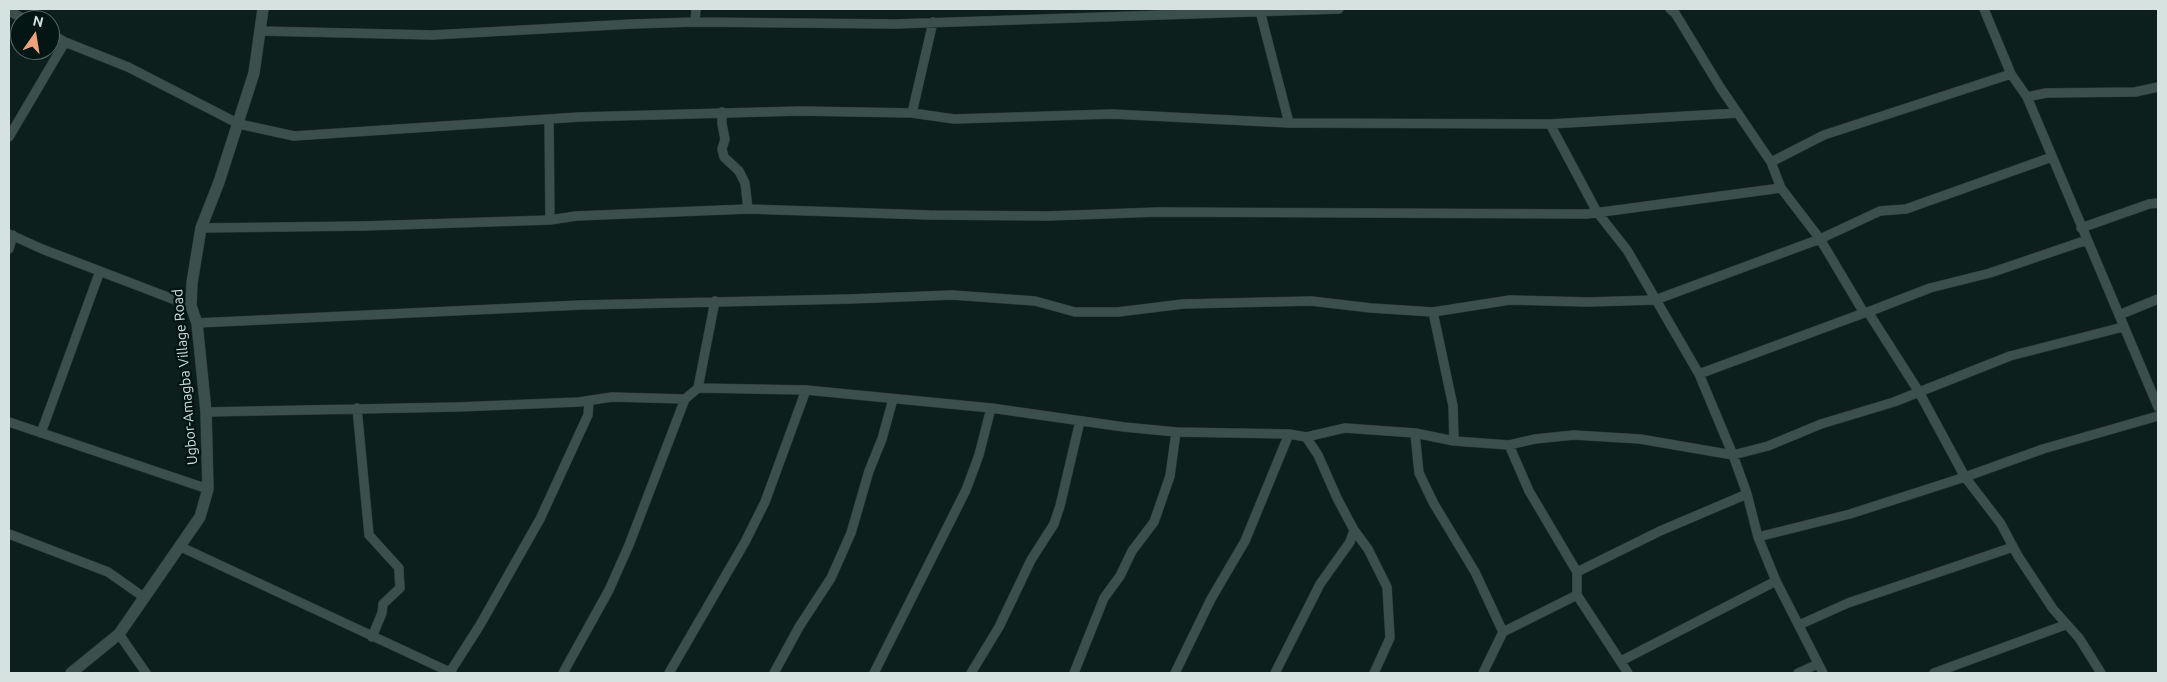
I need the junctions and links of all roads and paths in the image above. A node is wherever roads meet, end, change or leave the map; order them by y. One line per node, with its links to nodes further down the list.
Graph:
1 (263, 9): 9 (street, Ugbor-Amagba Village Road)
2 (696, 9): 7 (street)
3 (1339, 9): 6 (street)
4 (1670, 9): 17 (street)
5 (1984, 9): 12 (street)
6 (1260, 11): 8 (street); 19 (street)
7 (696, 22): 8 (street); 9 (street)
8 (933, 22): 16 (street)
9 (261, 31): 20 (street, Ugbor-Amagba Village Road)
10 (60, 39): 11 (street)
11 (66, 42): 20 (street); 22 (street)
12 (2011, 74): 14 (street); 24 (street)
13 (2158, 88): 14 (street)
14 (2027, 96): 23 (street)
15 (722, 112): 16 (street); 18 (street); 27 (street)
16 (912, 113): 19 (street)
17 (1738, 113): 21 (street); 24 (street)
18 (549, 120): 20 (street); 29 (street)
19 (1289, 123): 21 (street)
20 (238, 124): 30 (street, Ugbor-Amagba Village Road)
21 (1550, 124): 28 (street)
22 (9, 137)
23 (2052, 157): 31 (street); 33 (street)
24 (1771, 162): 25 (street)
25 (1781, 188): 28 (street); 33 (street)
26 (2158, 203): 31 (street)
27 (748, 209): 28 (street); 29 (street)
28 (1597, 212): 38 (street)
29 (550, 220): 30 (street)
30 (201, 228): 40 (street, Ugbor-Amagba Village Road)
31 (2081, 228): 34 (street)
32 (11, 235): 35 (street); 36 (street)
33 (1820, 239): 38 (street); 42 (street)
34 (2087, 240): 42 (street); 43 (street)
35 (9, 249)
36 (100, 271): 40 (street); 61 (street)
37 (2158, 299): 43 (street)
38 (1655, 300): 41 (street); 46 (street)
39 (715, 301): 41 (street); 44 (street); 47 (street)
40 (191, 306): 44 (street, Ugbor-Amagba Village Road)
41 (1433, 312): 65 (street)
42 (1866, 312): 46 (street); 49 (street)
43 (2118, 315): 45 (street)
44 (197, 323): 56 (street, Ugbor-Amagba Village Road)
45 (2123, 328): 49 (street); 53 (street)
46 (1699, 374): 67 (street)
47 (698, 388): 48 (street); 51 (street)
48 (806, 390): 50 (street); 91 (street)
49 (1918, 392): 67 (street); 68 (street)
50 (893, 399): 55 (street); 92 (street)
51 (685, 400): 52 (street); 90 (street)
52 (589, 401): 54 (street); 89 (street)
53 (2158, 406)
54 (357, 408): 56 (street); 84 (street)
55 (991, 408): 58 (street); 93 (street)
56 (206, 412): 69 (street, Ugbor-Amagba Village Road)
57 (2158, 416): 68 (street)
58 (1080, 421): 60 (street); 94 (street)
59 (9, 422): 61 (street)
60 (1176, 432): 63 (street); 95 (street)
61 (41, 433): 69 (street)
62 (1415, 433): 64 (street); 65 (street); 82 (street)
63 (1288, 434): 64 (street); 96 (street)
64 (1306, 437): 71 (street)
65 (1454, 441): 66 (street)
66 (1509, 445): 67 (street); 76 (street)
67 (1733, 454): 70 (street)
68 (1965, 477): 73 (street); 75 (street)
69 (208, 489): 74 (street, Ugbor-Amagba Village Road)
70 (1746, 494): 73 (street); 76 (street)
71 (1354, 530): 97 (street); 98 (street)
72 (9, 534): 79 (street)
73 (1758, 538): 77 (street)
74 (180, 547): 79 (street, Ugbor-Amagba Village Road); 84 (street)
75 (2013, 547): 80 (street); 81 (street)
76 (1578, 572): 78 (street)
77 (1776, 581): 80 (street); 85 (street)
78 (1577, 596): 82 (street); 85 (street)
79 (145, 598): 83 (street, Ugbor-Amagba Village Road)
80 (1799, 625): 86 (street)
81 (2065, 625): 103 (street); 104 (street)
82 (1503, 632): 99 (street)
83 (119, 634): 87 (street, Ugbor-Amagba Village Road); 88 (street)
84 (372, 637): 89 (street)
85 (1621, 661): 100 (street)
86 (1818, 664): 101 (street); 102 (street)
87 (71, 673)
88 (146, 673)
89 (451, 673)
90 (562, 673)
91 (669, 673)
92 (774, 673)
93 (874, 673)
94 (971, 673)
95 (1074, 673)
96 (1174, 673)
97 (1275, 673)
98 (1374, 673)
99 (1483, 673)
100 (1628, 673)
101 (1798, 673)
102 (1823, 673)
103 (1934, 673)
104 (2100, 673)

